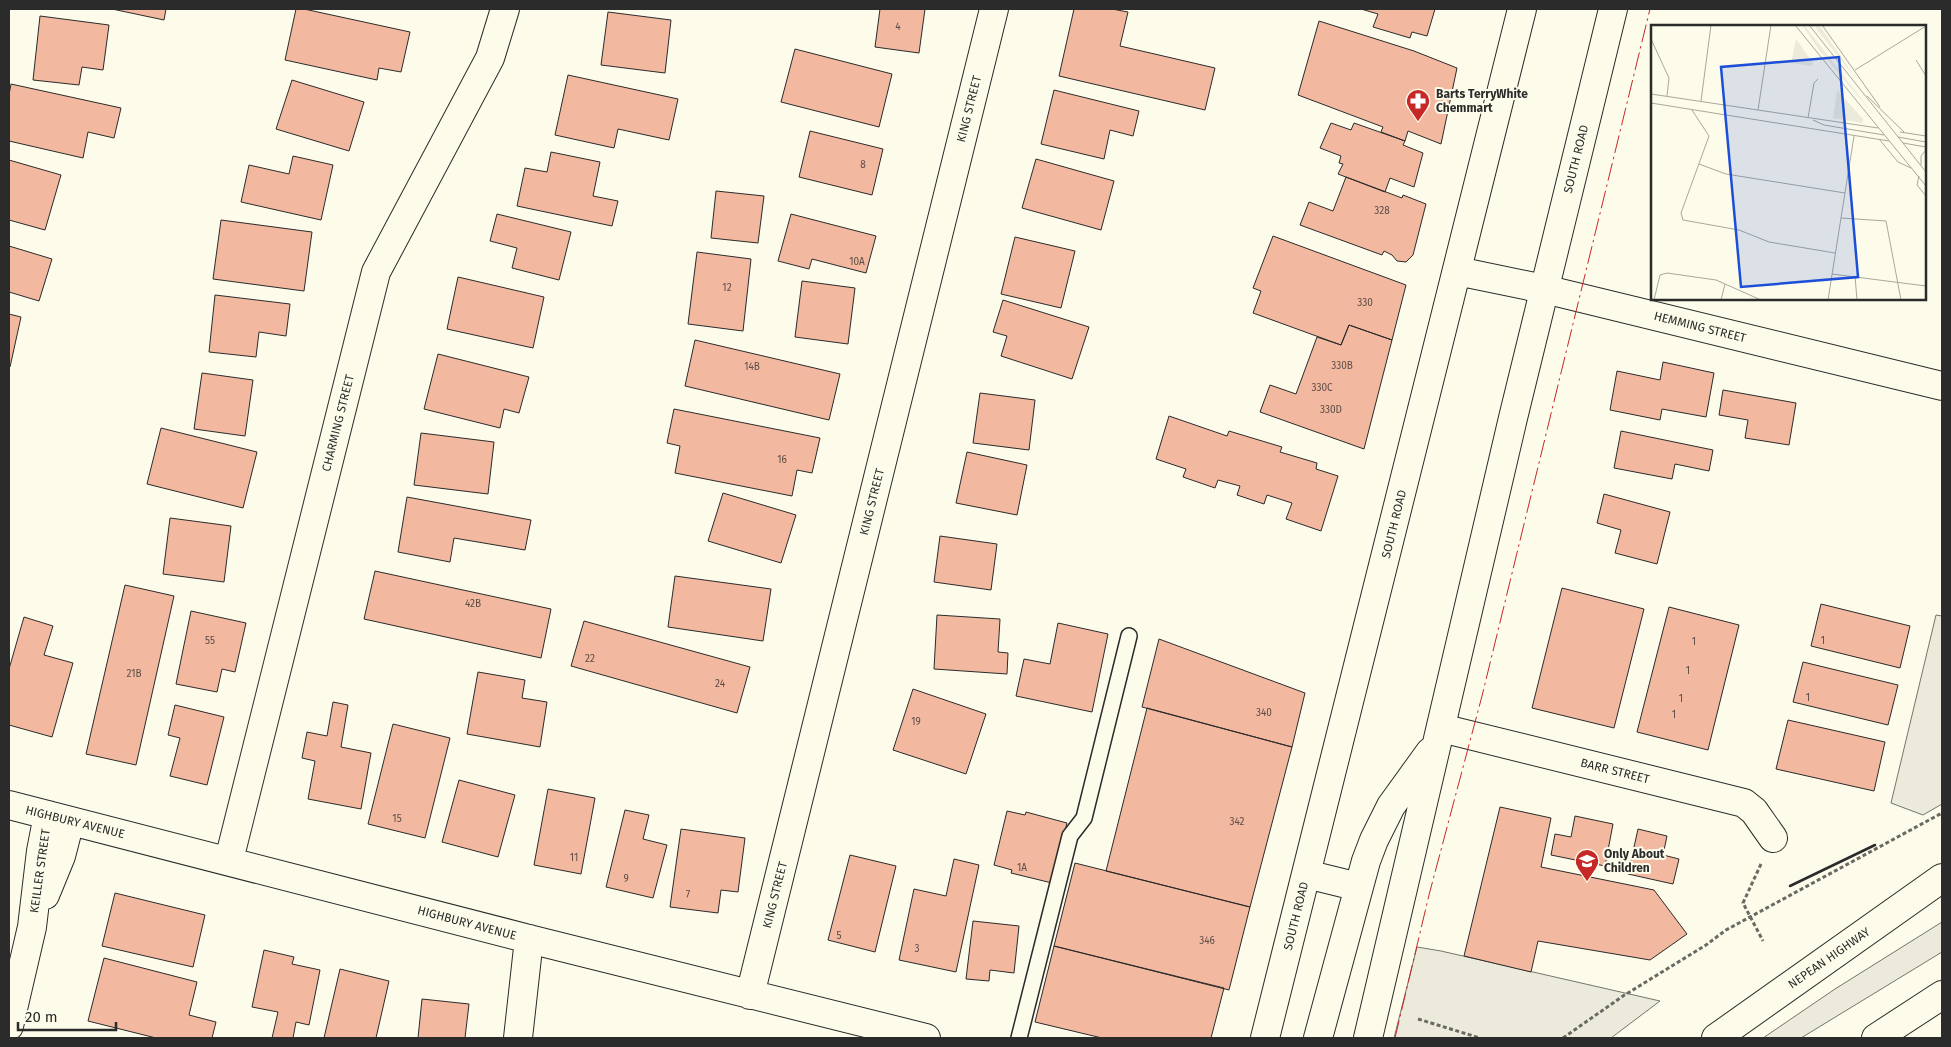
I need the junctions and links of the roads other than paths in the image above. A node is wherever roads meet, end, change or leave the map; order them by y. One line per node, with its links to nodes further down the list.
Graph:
1 (505, 9): 13 (main road, CHARMING STREET)
2 (994, 9): 18 (main road, KING STREET)
3 (1522, 9): 5 (main road, SOUTH ROAD)
4 (1613, 9): 6 (main road, SOUTH ROAD)
5 (1457, 270): 6 (main road, HEMMING STREET); 14 (main road, SOUTH ROAD)
6 (1544, 289): 7 (main road, HEMMING STREET); 9 (main road, SOUTH ROAD)
7 (1942, 386)
8 (1129, 636): 23 (lane)
9 (1439, 735): 12 (main road, BARR STREET); 16 (main road); 26 (main road, SOUTH ROAD)
10 (9, 805): 11 (main road, HIGHBURY AVENUE)
11 (59, 818): 13 (main road, HIGHBURY AVENUE); 20 (main road, KEILLER STREET)
12 (1773, 838)
13 (229, 860): 17 (main road, HIGHBURY AVENUE)
14 (1306, 874): 16 (main road); 24 (main road, SOUTH ROAD)
15 (1942, 878): 27 (main road, NEPEAN HIGHWAY)
16 (1359, 888): 25 (main road)
17 (529, 939): 18 (main road, HIGHBURY AVENUE); 21 (main road)
18 (750, 995): 22 (main road, HIGHBURY AVENUE)
19 (1942, 996): 28 (main road)
20 (9, 1022)
21 (518, 1038)
22 (926, 1038)
23 (1019, 1038)
24 (1265, 1038)
25 (1318, 1038)
26 (1368, 1038)
27 (1716, 1038)
28 (1876, 1038)

